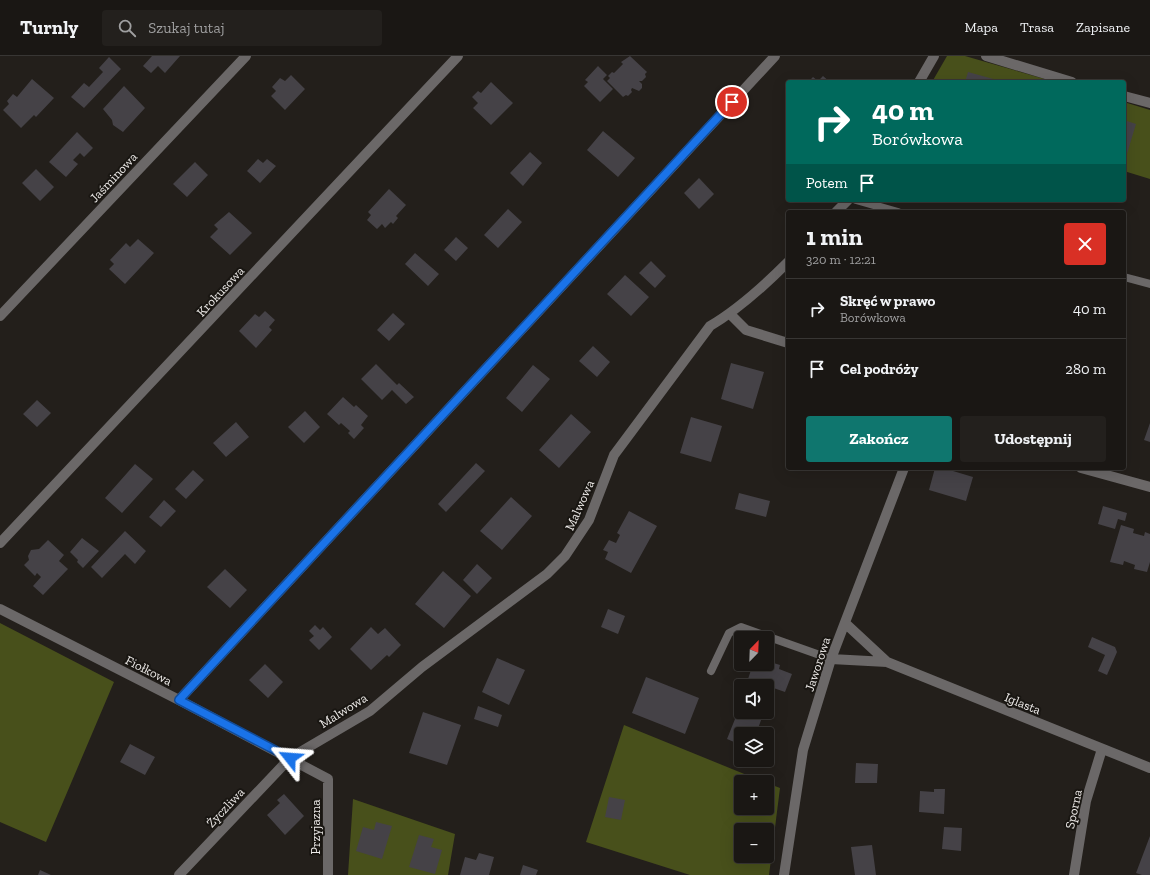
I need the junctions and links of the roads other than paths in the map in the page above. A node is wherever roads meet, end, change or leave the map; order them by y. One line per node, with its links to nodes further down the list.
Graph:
1 (246, 56): 18 (street, Jaśminowa)
2 (458, 56): 23 (street, Krokusowa)
3 (775, 56): 29 (street)
4 (934, 56): 6 (street)
5 (986, 56): 7 (street)
6 (919, 80)
7 (1065, 80)
8 (1126, 97): 9 (street)
9 (1150, 103)
10 (846, 202): 12 (street)
11 (863, 202): 13 (lane)
12 (838, 210)
13 (891, 210)
14 (786, 264): 17 (street, Malwowa)
15 (1126, 278): 16 (lane)
16 (1150, 284)
17 (730, 314): 19 (street); 31 (street, Malwowa)
18 (0, 316)
19 (786, 342)
20 (903, 470): 25 (street, Jaworowa)
21 (1088, 470): 22 (street)
22 (1150, 487)
23 (0, 543)
24 (0, 609): 29 (street, Fiołkowa)
25 (845, 623): 26 (street, Jaworowa); 27 (street, Iglasta)
26 (831, 659): 27 (street, Iglasta); 28 (lane); 36 (street, Jaworowa)
27 (887, 662): 30 (street, Iglasta)
28 (711, 671)
29 (179, 700): 31 (street, Fiołkowa)
30 (1102, 749): 32 (street, Iglasta); 37 (street, Sporna)
31 (290, 758): 33 (street, Fiołkowa); 34 (street, Życzliwa)
32 (1150, 768)
33 (328, 779): 35 (street, Przyjazna)
34 (179, 875)
35 (328, 875)
36 (784, 875)
37 (1074, 875)

